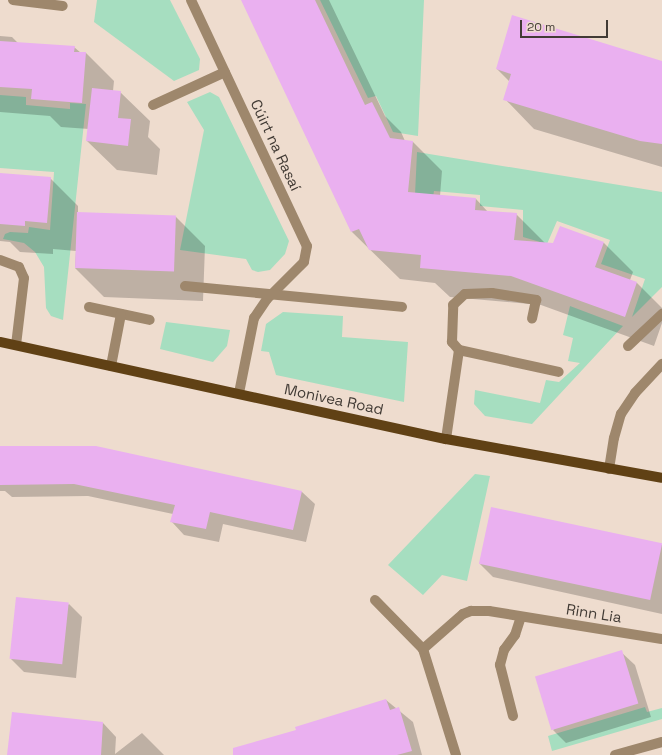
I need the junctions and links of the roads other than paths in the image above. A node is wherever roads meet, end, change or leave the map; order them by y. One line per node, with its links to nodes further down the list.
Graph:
1 (13, 0): 3 (street)
2 (190, 0): 4 (street, Cúirt na Rasaí)
3 (63, 6)
4 (226, 72): 5 (street); 8 (street, Cúirt na Rasaí)
5 (153, 105)
6 (0, 260): 16 (street)
7 (185, 286): 8 (street)
8 (271, 295): 10 (street); 22 (street, Cúirt na Rasaí)
9 (89, 307): 11 (street)
10 (402, 307)
11 (121, 314): 14 (street); 20 (street)
12 (662, 314): 17 (street)
13 (532, 319): 18 (street)
14 (150, 320)
15 (0, 342): 16 (main road, Monivea Road)
16 (16, 345): 20 (main road, Monivea Road)
17 (628, 346)
18 (459, 350): 21 (street); 23 (street)
19 (662, 364): 24 (street)
20 (111, 366): 22 (main road, Monivea Road)
21 (559, 372)
22 (238, 394): 23 (main road, Monivea Road)
23 (446, 439): 24 (main road, Monivea Road)
24 (609, 469): 25 (main road, Monivea Road)
25 (662, 478)
26 (374, 600): 29 (street)
27 (521, 617): 28 (street, Rinn Lia); 29 (street, Rinn Lia); 30 (street)
28 (662, 639)
29 (423, 649): 32 (street)
30 (512, 716)
31 (662, 742): 33 (street)
32 (456, 755)
33 (615, 755)

